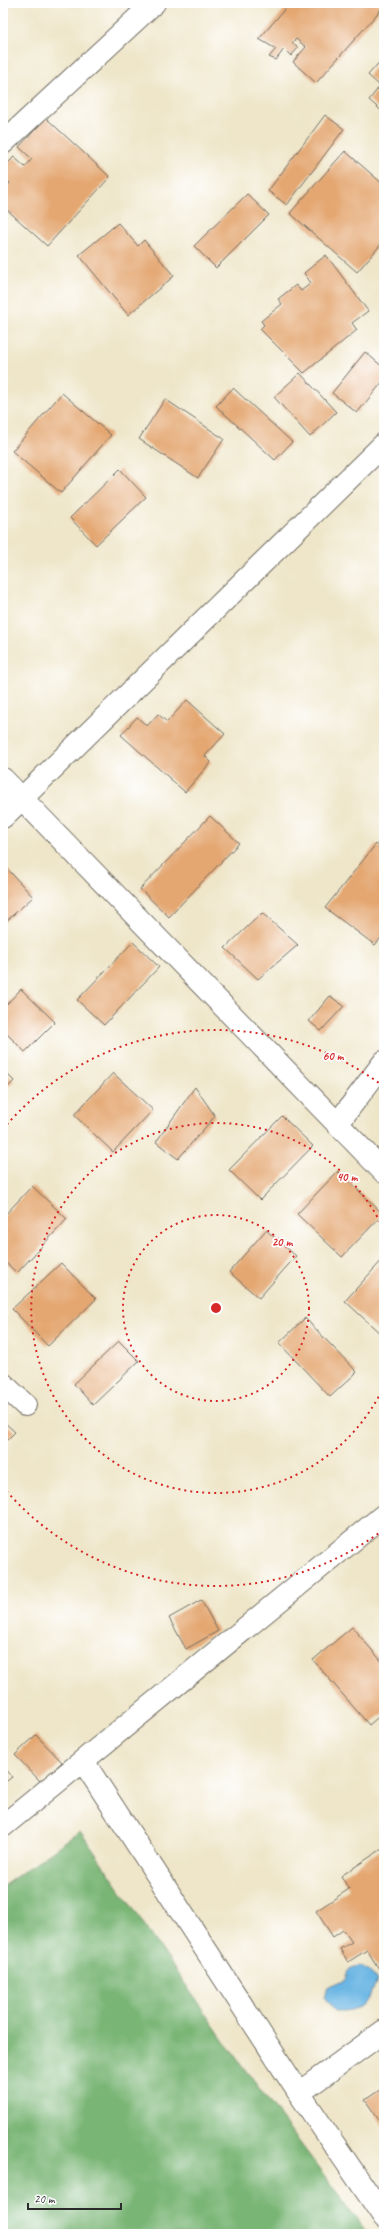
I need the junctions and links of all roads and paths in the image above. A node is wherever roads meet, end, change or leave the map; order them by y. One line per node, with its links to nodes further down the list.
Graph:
1 (154, 3): 2 (street)
2 (3, 143)
3 (384, 444): 5 (street)
4 (3, 780): 5 (street)
5 (22, 799): 6 (street); 8 (street)
6 (3, 817)
7 (384, 1062): 8 (street)
8 (338, 1123): 9 (street)
9 (384, 1172)
10 (3, 1384): 11 (street)
11 (25, 1405)
12 (384, 1515): 13 (street)
13 (83, 1761): 14 (street); 16 (street)
14 (3, 1826)
15 (384, 2031): 16 (street)
16 (299, 2093): 17 (street)
17 (384, 2217)

